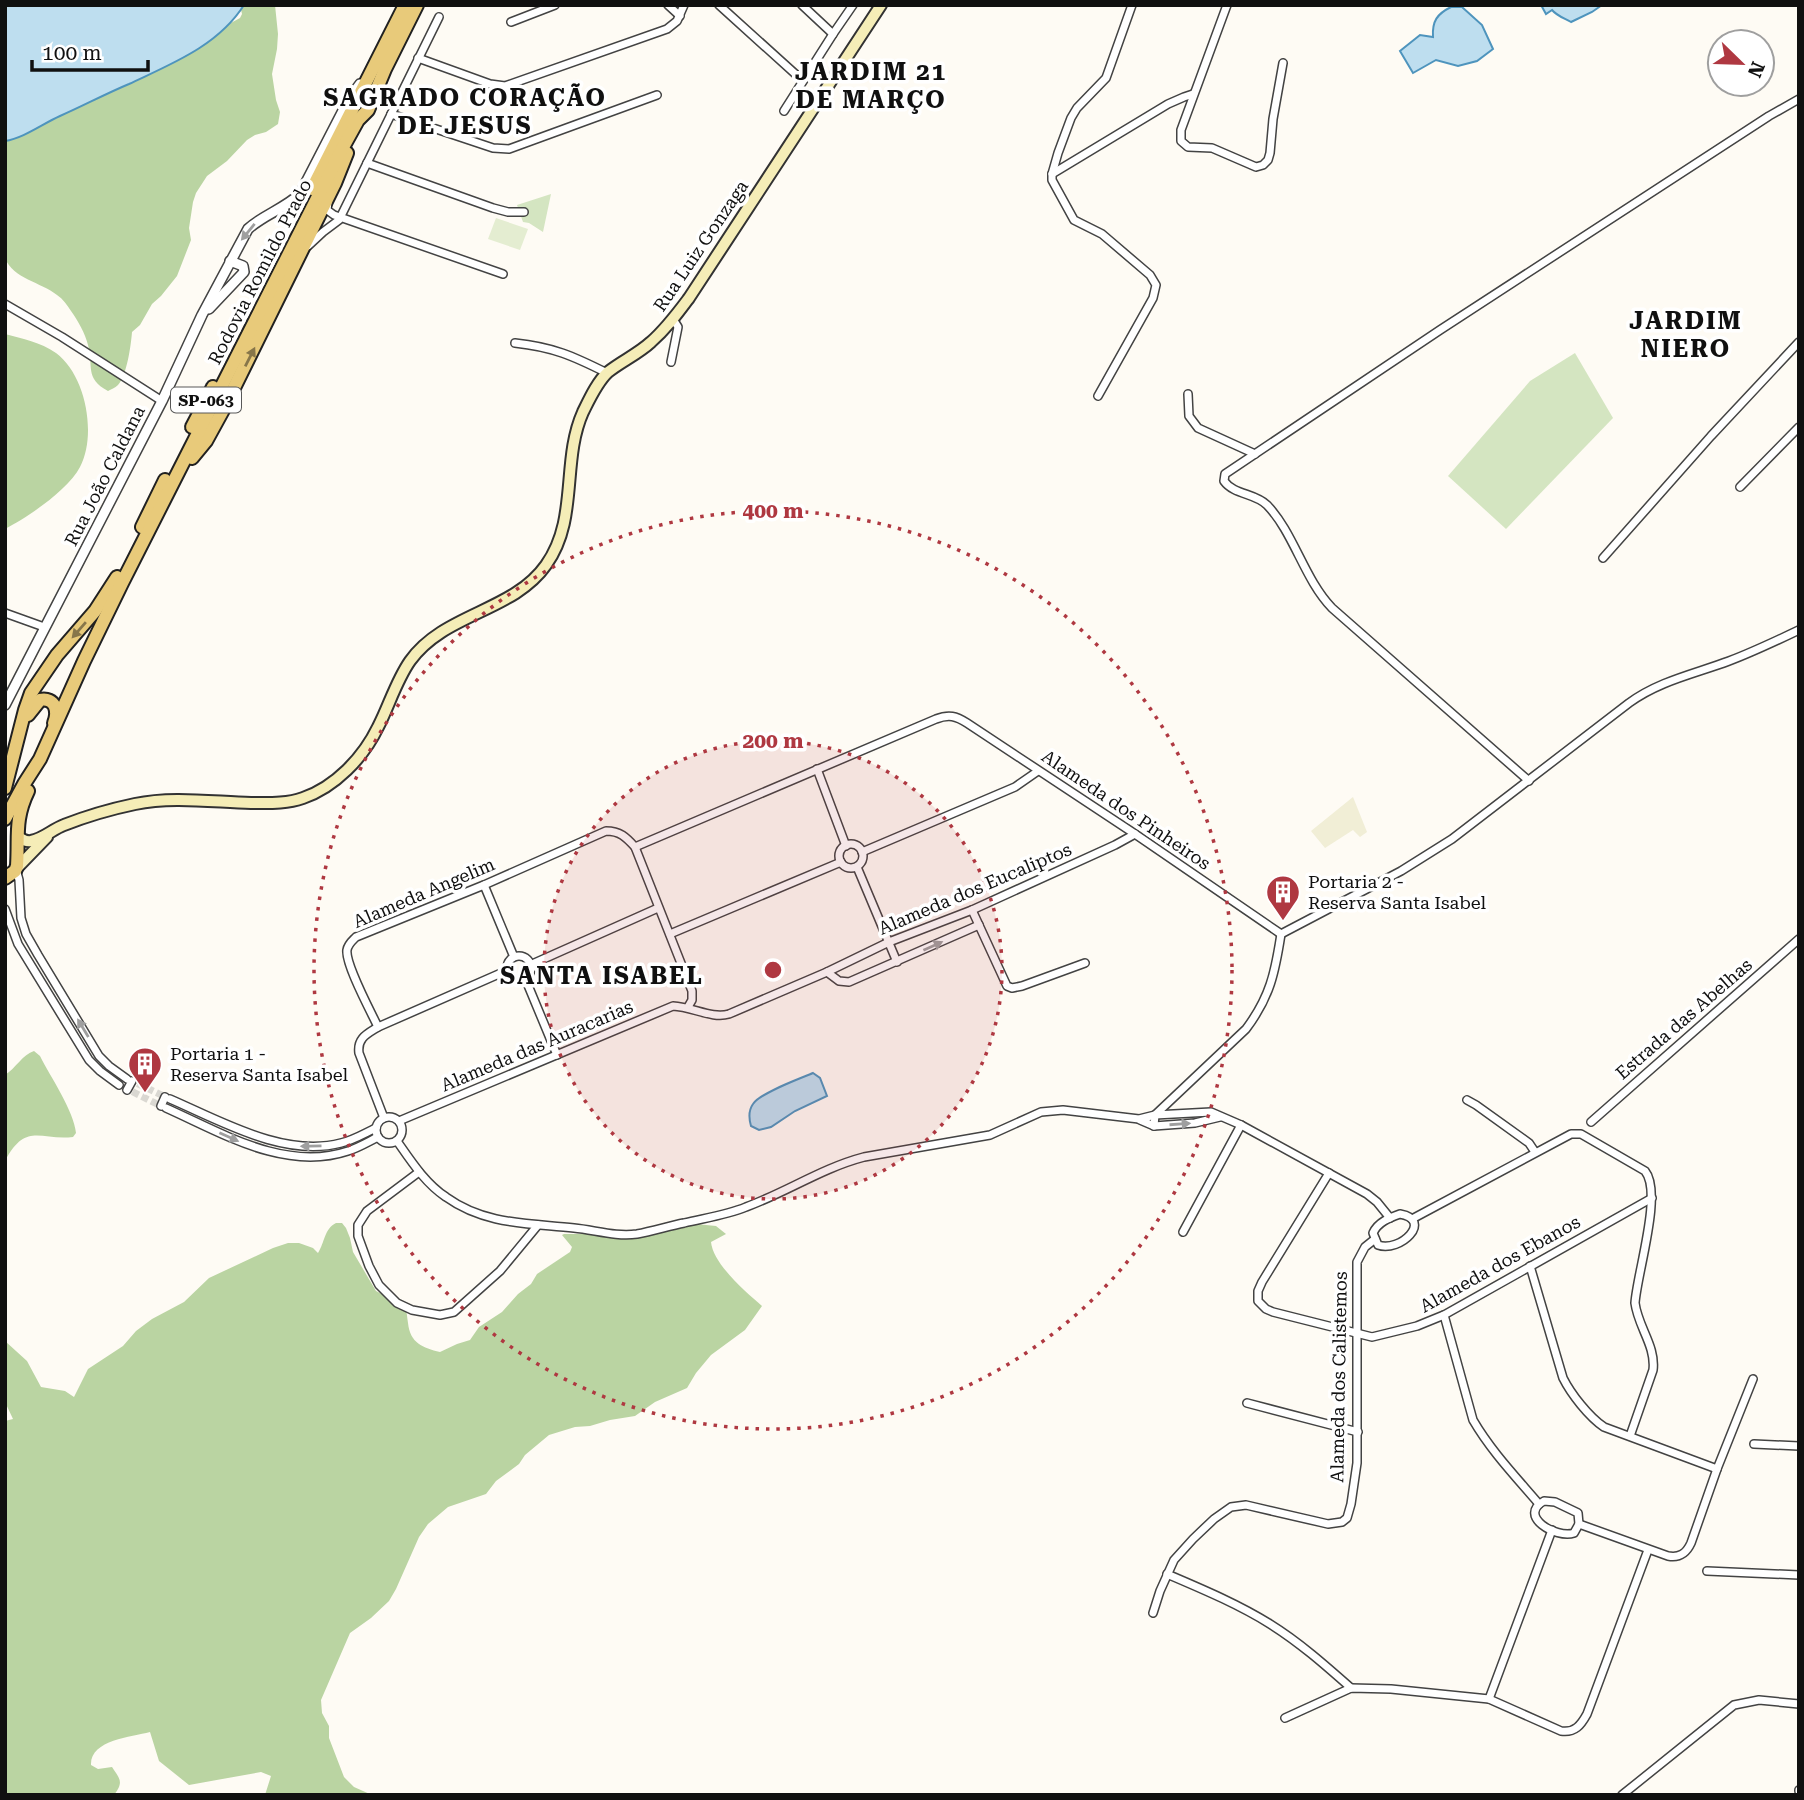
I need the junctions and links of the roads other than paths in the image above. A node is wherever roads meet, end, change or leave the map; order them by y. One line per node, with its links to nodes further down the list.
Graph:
1 (405, 5): 18 (main road, Rodovia Romildo Prado / SP-063)
2 (416, 5): 23 (main road, Rodovia Romildo Prado / SP-063)
3 (555, 5): 14 (street)
4 (668, 5): 12 (street)
5 (684, 5): 12 (street)
6 (719, 5): 19 (street)
7 (802, 5): 15 (street)
8 (853, 5): 15 (street)
9 (881, 5): 36 (main road, Rua Luiz Gonzaga)
10 (1132, 5): 27 (street)
11 (1227, 5): 20 (street)
12 (680, 16): 16 (street)
13 (439, 17): 16 (street)
14 (511, 22)
15 (833, 34): 19 (street)
16 (418, 58): 25 (street)
17 (1283, 63): 20 (street)
18 (375, 65): 32 (street, Rua João Caldana, one-way to 32); 56 (main road, Rodovia Romildo Prado / SP-063, one-way to 56)
19 (803, 80): 24 (street)
20 (1193, 94): 27 (street)
21 (657, 95): 25 (street)
22 (1799, 99): 45 (street)
23 (368, 110): 28 (main road); 52 (main road, Rodovia Romildo Prado / SP-063)
24 (784, 111)
25 (391, 114): 26 (street)
26 (367, 163): 29 (street); 30 (street)
27 (1052, 174): 42 (street)
28 (328, 198): 30 (street); 31 (main road)
29 (524, 212)
30 (341, 216): 31 (street); 33 (street)
31 (300, 254): 52 (main road, one-way to 31)
32 (230, 261): 35 (street, Rua João Caldana); 35 (street)
33 (503, 274)
34 (5, 304): 43 (street)
35 (202, 315): 43 (street, Rua João Caldana)
36 (673, 320): 39 (street); 40 (main road, Rua Luiz Gonzaga)
37 (1799, 342): 47 (street)
38 (515, 343): 40 (street)
39 (671, 362)
40 (607, 373): 58 (main road, Rua Luiz Gonzaga)
41 (1188, 394): 45 (street)
42 (1098, 396)
43 (162, 401): 49 (street, Rua João Caldana)
44 (1799, 427): 46 (street)
45 (1255, 454): 55 (street)
46 (1740, 487)
47 (1602, 558)
48 (5, 613): 49 (street)
49 (44, 627): 51 (street, Rua João Caldana)
50 (1799, 630): 55 (street)
51 (5, 705)
52 (41, 764): 56 (main road); 57 (main road, Rodovia Romildo Prado / SP-063); 60 (main road)
53 (817, 769): 54 (street, Alameda dos Pinheiros); 61 (street); 62 (street)
54 (1038, 771): 59 (street, Alameda dos Pinheiros); 63 (street)
55 (1529, 781): 74 (street)
56 (6, 782)
57 (5, 820)
58 (51, 832): 60 (main road, Rua Luiz Gonzaga); 66 (main road, Rua Luiz Gonzaga)
59 (1135, 834): 71 (street, Alameda dos Eucaliptos); 74 (street, Alameda dos Pinheiros)
60 (17, 835): 66 (main road)
61 (846, 846): 63 (street); 64 (street)
62 (635, 847): 68 (street, Alameda Angelim); 69 (street)
63 (862, 852): 65 (street)
64 (841, 862): 65 (street); 73 (street)
65 (857, 867): 76 (street)
66 (16, 869): 67 (main road); 88 (street, one-way to 66)
67 (5, 878)
68 (484, 884): 77 (street); 85 (street, Alameda Angelim)
69 (658, 908): 73 (street); 80 (street)
70 (5, 909): 87 (street)
71 (972, 910): 72 (street); 76 (street, Alameda dos Eucaliptos)
72 (979, 925): 78 (street, Alameda dos Eucaliptos, one-way to 72); 79 (street)
73 (670, 934): 84 (street)
74 (1282, 934): 90 (street)
75 (1799, 939): 95 (street, Estrada das Abelhas)
76 (889, 942): 78 (street); 82 (street, Alameda dos Eucaliptos)
77 (514, 957): 80 (street); 81 (street)
78 (897, 962): 82 (street, Alameda dos Eucaliptos)
79 (1085, 963)
80 (530, 965): 83 (street)
81 (508, 970): 83 (street); 85 (street)
82 (827, 971): 84 (street, Alameda dos Eucaliptos)
83 (525, 978): 86 (street)
84 (688, 1007): 86 (street, Alameda das Auracarias)
85 (379, 1027): 92 (street)
86 (557, 1055): 94 (street, Alameda das Auracarias)
87 (119, 1084)
88 (127, 1090)
89 (1467, 1100): 101 (street)
90 (1155, 1115): 91 (street); 93 (street); 97 (street)
91 (1221, 1117): 96 (street); 97 (street, one-way to 91)
92 (384, 1118): 94 (street); 98 (street)
93 (1139, 1119): 97 (street); 107 (street)
94 (399, 1121): 100 (street)
95 (1591, 1122)
96 (1241, 1125): 103 (street); 108 (street)
97 (1154, 1126)
98 (376, 1128): 99 (street); 99 (street, one-way to 99)
99 (378, 1137): 100 (street)
100 (397, 1141): 102 (street)
101 (1535, 1152): 104 (street); 106 (street)
102 (419, 1172): 107 (street); 107 (street)
103 (1329, 1173): 105 (street); 112 (street, Alameda dos Ebanos)
104 (1652, 1198): 110 (street, Alameda dos Ebanos); 116 (street)
105 (1390, 1218): 106 (street); 109 (street)
106 (1412, 1219): 109 (street)
107 (538, 1225)
108 (1183, 1233)
109 (1374, 1239): 112 (street, Alameda dos Calistemos)
110 (1530, 1266): 111 (street, Alameda dos Ebanos); 116 (street)
111 (1444, 1315): 112 (street, Alameda dos Ebanos); 120 (street)
112 (1357, 1334): 115 (street, Alameda dos Calistemos)
113 (1753, 1379): 119 (street)
114 (1247, 1404): 115 (street)
115 (1357, 1432): 125 (street, Alameda dos Calistemos)
116 (1630, 1437): 119 (street)
117 (1754, 1444): 118 (street)
118 (1799, 1446)
119 (1717, 1469): 123 (street)
120 (1539, 1504): 121 (street); 122 (street)
121 (1579, 1524): 122 (street); 123 (street)
122 (1552, 1530): 129 (street)
123 (1648, 1550): 129 (street)
124 (1707, 1572): 126 (street)
125 (1167, 1574): 127 (street, Alameda dos Calistemos); 128 (street)
126 (1799, 1575)
127 (1153, 1613)
128 (1351, 1688): 129 (street); 131 (street)
129 (1489, 1699)
130 (1799, 1704): 132 (street)
131 (1285, 1718)
132 (1622, 1795)

